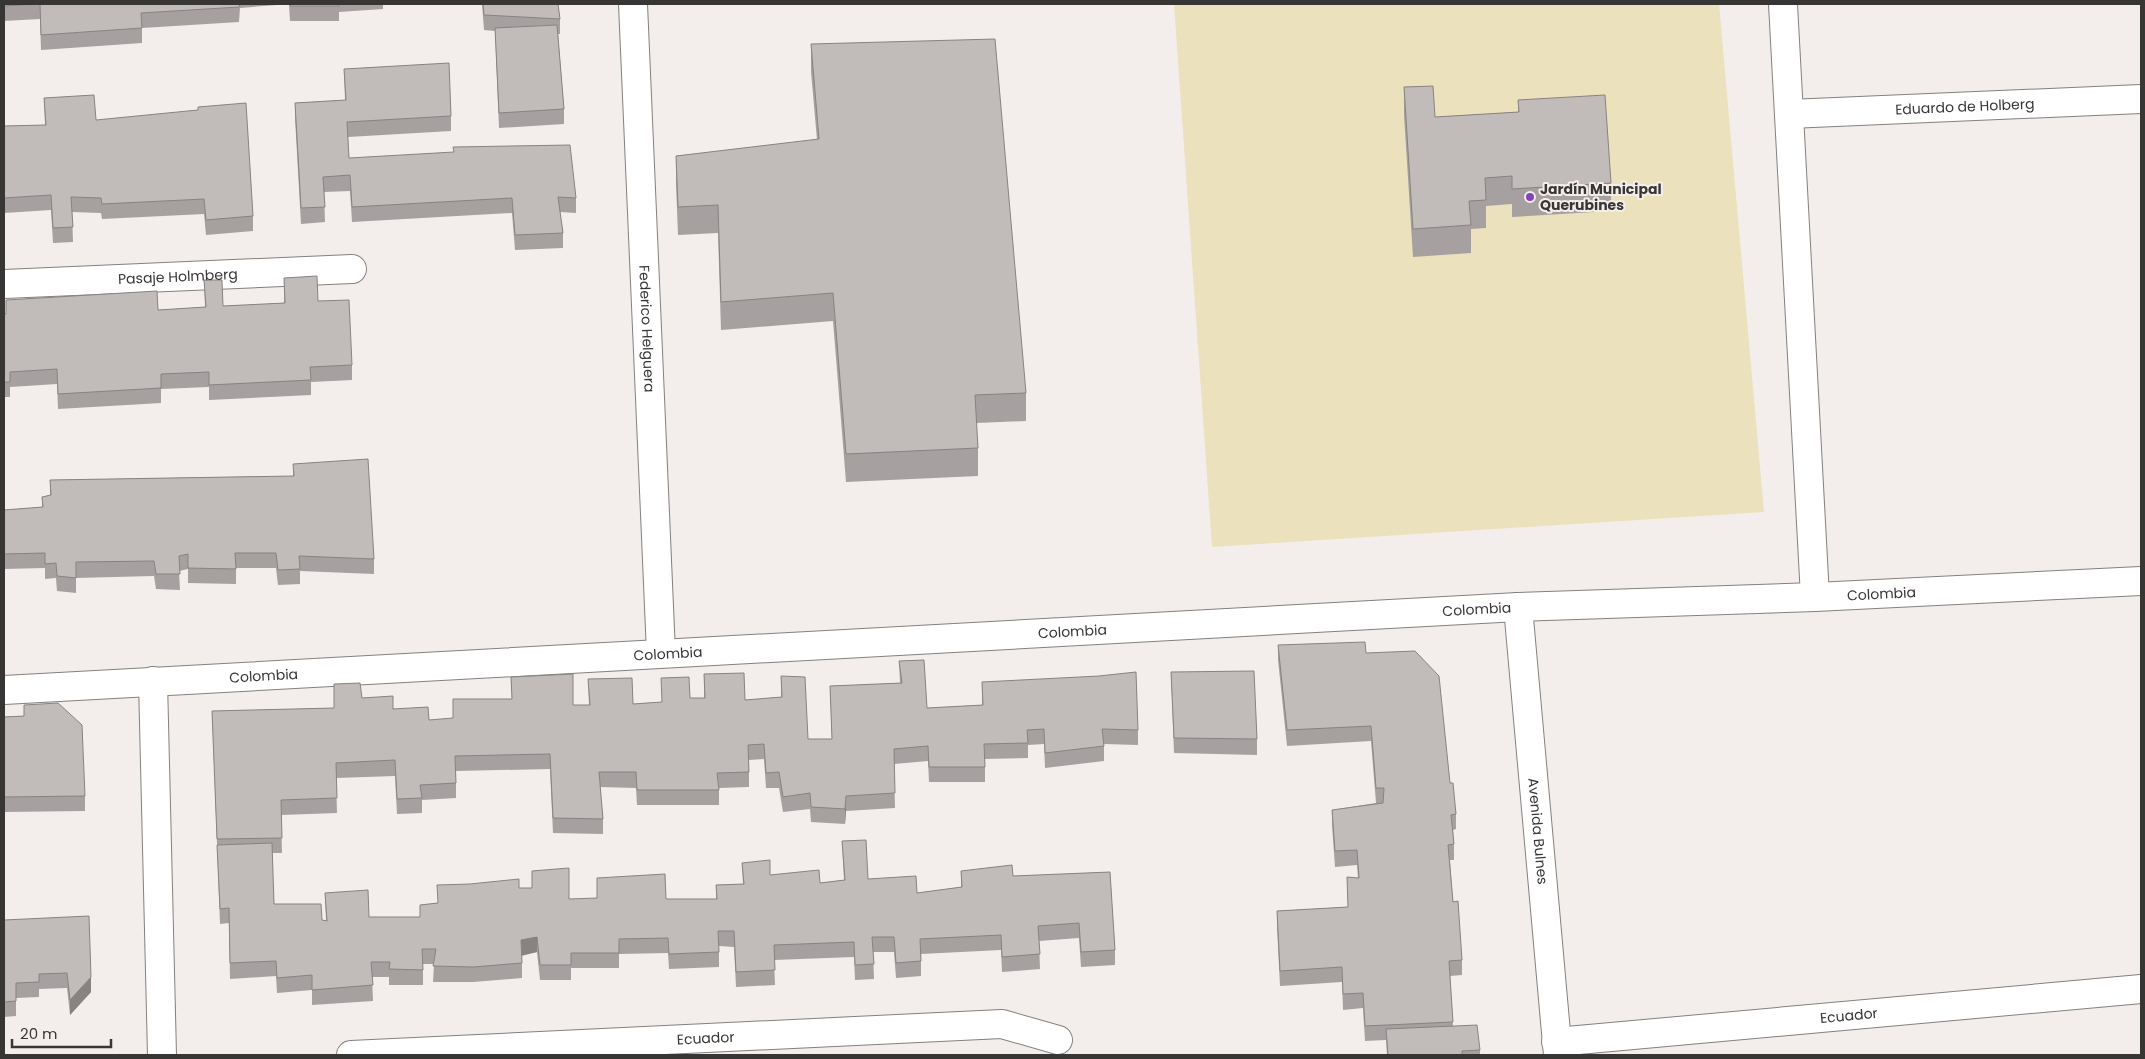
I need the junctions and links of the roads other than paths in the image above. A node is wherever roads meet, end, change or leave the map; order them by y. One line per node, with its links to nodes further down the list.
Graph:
1 (633, 4): 10 (street, Federico Helguera)
2 (1784, 4): 4 (street)
3 (2141, 99): 4 (street, Eduardo de Holberg)
4 (1789, 114): 8 (street)
5 (352, 269): 6 (street, Pasaje Holmberg)
6 (4, 284)
7 (2141, 580): 8 (street, Colombia)
8 (1815, 598): 9 (street, Colombia)
9 (1518, 607): 10 (street, Colombia); 15 (street, Avenida Bulnes)
10 (661, 654): 11 (street, Colombia)
11 (153, 681): 12 (street, Colombia); 16 (street)
12 (4, 690)
13 (2141, 989): 15 (street, Ecuador)
14 (1058, 1040): 17 (street, Ecuador)
15 (1557, 1049)
16 (162, 1055)
17 (351, 1055)

